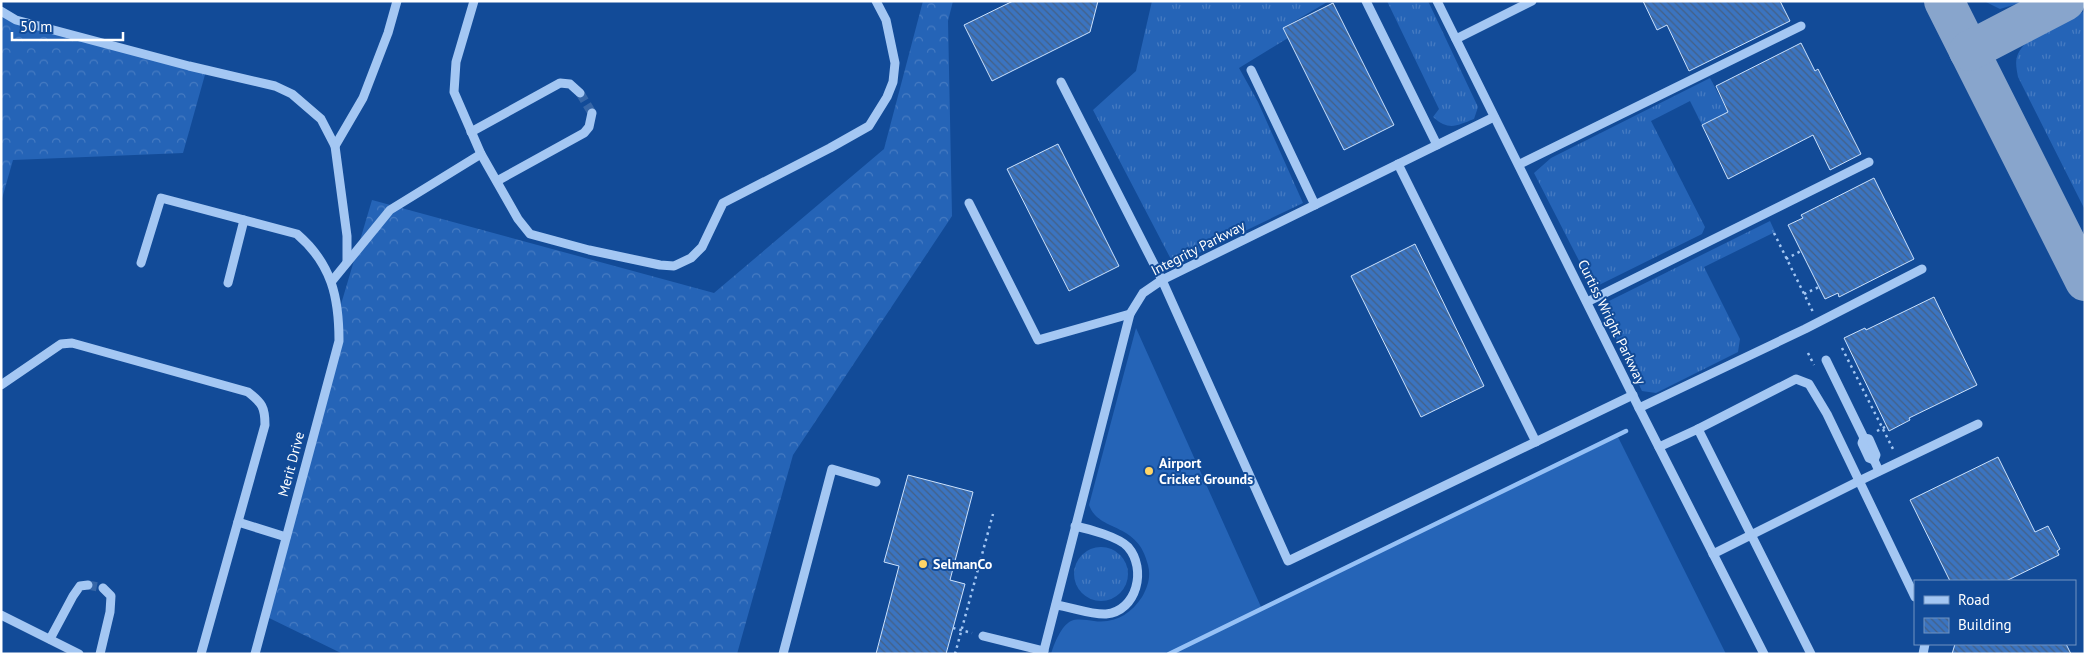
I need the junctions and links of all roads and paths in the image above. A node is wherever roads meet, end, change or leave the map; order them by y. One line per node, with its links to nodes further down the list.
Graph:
1 (397, 1): 17 (street)
2 (474, 1): 15 (street)
3 (876, 1): 22 (street)
4 (1366, 1): 16 (street)
5 (1437, 1): 9 (street, Curtiss Wright Parkway)
6 (1532, 1): 9 (street)
7 (1, 10): 17 (street)
8 (1801, 26): 21 (street)
9 (1456, 40): 14 (street, Curtiss Wright Parkway)
10 (1251, 70): 24 (street)
11 (1061, 82): 32 (street)
12 (580, 93): 15 (street)
13 (592, 113): 22 (street)
14 (1494, 116): 16 (street, Integrity Parkway); 21 (street, Curtiss Wright Parkway)
15 (471, 132): 18 (street)
16 (1437, 144): 20 (street, Integrity Parkway)
17 (335, 146): 29 (street)
18 (481, 154): 22 (street); 29 (street)
19 (1869, 162): 37 (street)
20 (1398, 164): 24 (street, Integrity Parkway); 47 (street)
21 (1520, 164): 37 (street, Curtiss Wright Parkway)
22 (497, 181)
23 (969, 202): 38 (street)
24 (1315, 205): 32 (street, Integrity Parkway)
25 (244, 220): 30 (street, Merit Drive); 33 (street, Merit Drive); 34 (street)
26 (1774, 233): 28 (path)
27 (1801, 251): 28 (path)
28 (1786, 259): 36 (path)
29 (348, 262): 33 (street)
30 (141, 263)
31 (1922, 269): 39 (street)
32 (1162, 280): 38 (street, Integrity Parkway); 47 (street)
33 (332, 281): 57 (street, Merit Drive)
34 (228, 283)
35 (1819, 287): 36 (path)
36 (1804, 294): 39 (path)
37 (1587, 302): 43 (street, Curtiss Wright Parkway)
38 (1130, 314): 55 (street, Integrity Parkway)
39 (1818, 322): 44 (street)
40 (1842, 348): 49 (path)
41 (1826, 360): 50 (street)
42 (1, 385): 54 (street)
43 (1633, 395): 44 (street, Curtiss Wright Parkway); 47 (street)
44 (1639, 408): 48 (street, Curtiss Wright Parkway)
45 (1978, 424): 49 (street)
46 (1698, 429): 48 (street); 51 (street); 56 (street)
47 (1536, 442)
48 (1659, 447): 58 (street, Curtiss Wright Parkway)
49 (1899, 462): 50 (street)
50 (1879, 472): 51 (street)
51 (1859, 481): 56 (street); 61 (street)
52 (876, 482): 73 (street)
53 (993, 514): 65 (path)
54 (238, 522): 57 (street); 71 (street)
55 (1075, 526): 62 (street, Integrity Parkway); 62 (street)
56 (1752, 535): 58 (street); 76 (street)
57 (286, 537): 72 (street, Merit Drive)
58 (1713, 554): 75 (street, Curtiss Wright Parkway)
59 (88, 585): 67 (street)
60 (103, 588): 70 (street)
61 (1914, 594)
62 (1056, 605): 68 (street, Integrity Parkway)
63 (1, 615): 67 (street)
64 (953, 628): 65 (path)
65 (961, 630): 66 (path); 74 (path)
66 (983, 636): 68 (street)
67 (50, 639): 69 (street)
68 (1043, 652)
69 (77, 653)
70 (100, 654)
71 (201, 654)
72 (255, 654)
73 (783, 654)
74 (955, 654)
75 (1764, 654)
76 (1811, 654)

